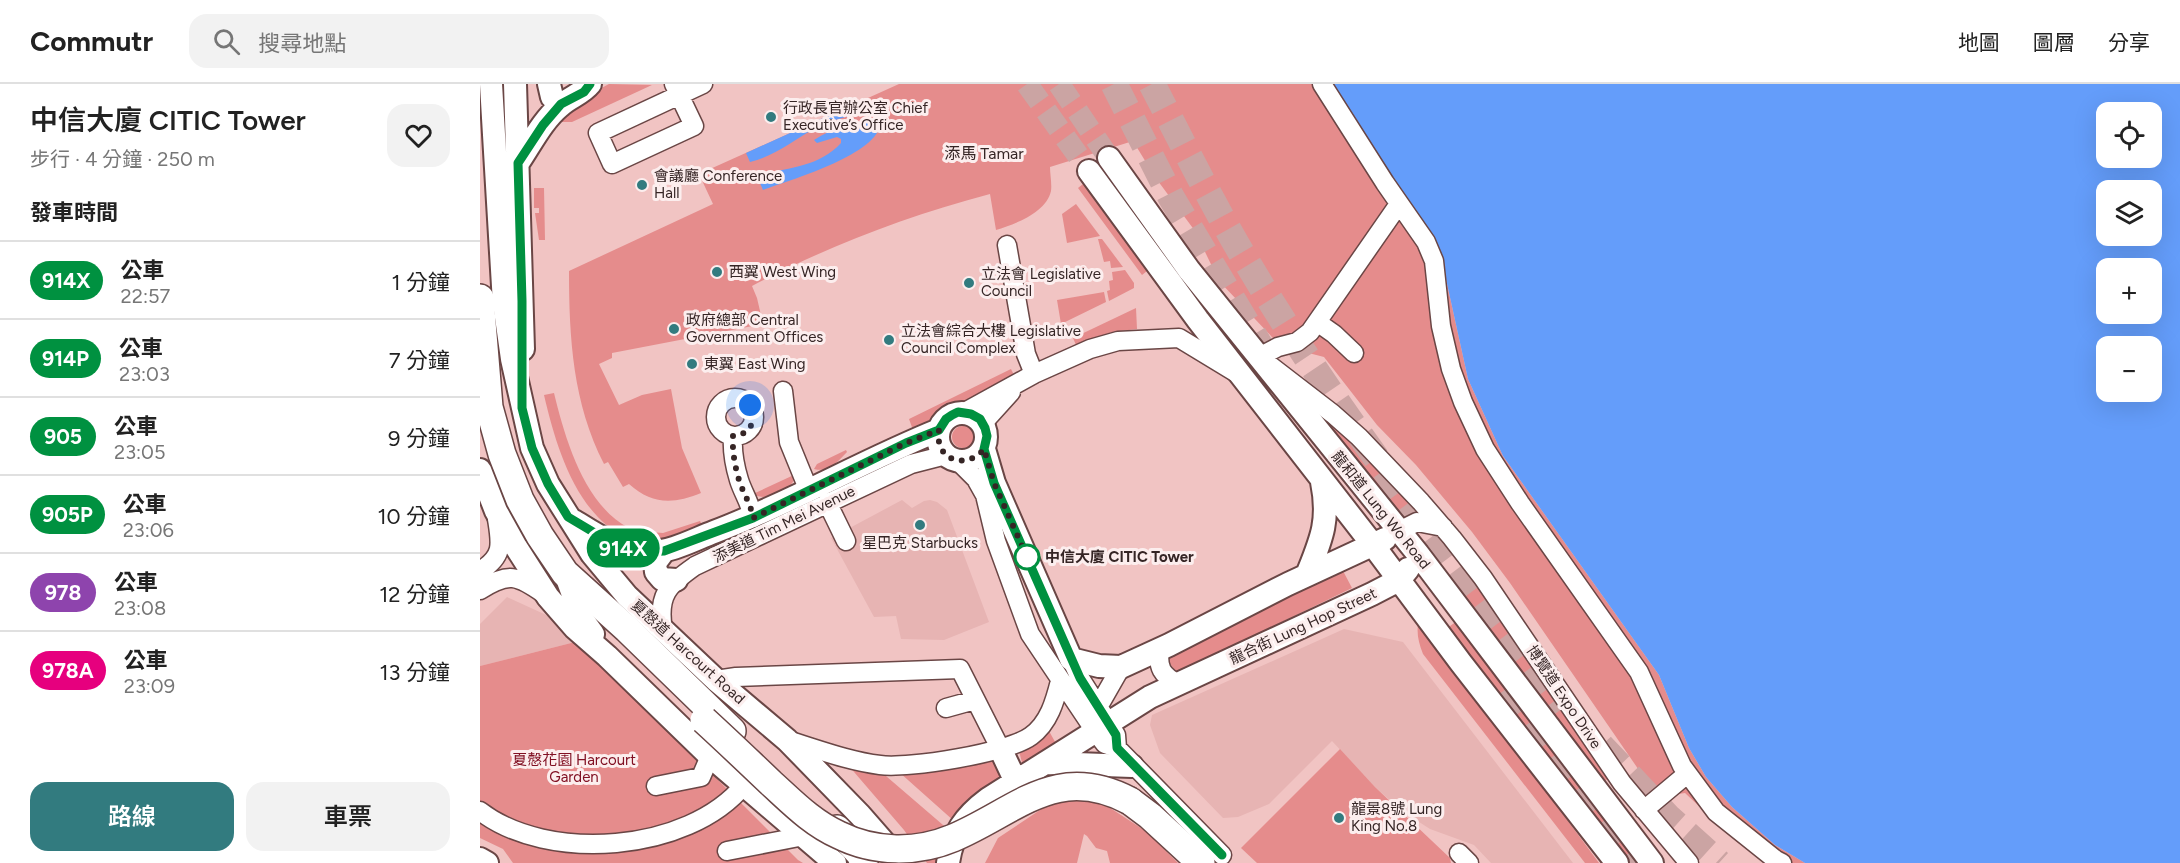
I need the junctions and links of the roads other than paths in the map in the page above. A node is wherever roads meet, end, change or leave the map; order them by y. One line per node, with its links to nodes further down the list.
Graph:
1 (491, 84): 14 (main road)
2 (515, 84): 10 (main road, 夏慤道 Harcourt Road)
3 (549, 84): 8 (main road)
4 (590, 84): 8 (main road)
5 (703, 84): 7 (street)
6 (1322, 84): 12 (street)
7 (677, 90): 7 (street)
8 (561, 104): 10 (main road)
9 (1109, 158): 19 (main road, 龍和道 Lung Wo Road)
10 (518, 163): 23 (main road, 夏慤道 Harcourt Road)
11 (1089, 171): 15 (main road, 龍和道 Lung Wo Road)
12 (1399, 204): 16 (street); 65 (street)
13 (1007, 245): 21 (street)
14 (492, 300): 23 (main road, 夏慤道 Harcourt Road); 42 (highway, 夏慤道 Harcourt Road)
15 (1198, 320): 17 (street); 20 (main road, 龍和道 Lung Wo Road)
16 (1317, 322): 18 (street); 19 (street)
17 (1179, 338): 20 (street); 21 (street)
18 (1354, 353)
19 (1259, 357): 35 (street, 博覽道 Expo Drive); 36 (main road, 龍和道 Lung Wo Road)
20 (1242, 376): 30 (main road, 龍和道 Lung Wo Road)
21 (1027, 378): 24 (street)
22 (783, 391): 31 (street)
23 (522, 408): 33 (main road, 夏慤道 Harcourt Road)
24 (974, 418): 25 (main road); 27 (main road)
25 (939, 430): 28 (main road); 31 (main road, 添美道 Tim Mei Avenue)
26 (733, 436): 34 (street)
27 (984, 449): 28 (main road); 51 (main road)
28 (952, 458): 31 (street, 添美道 Tim Mei Avenue); 54 (street)
29 (480, 470): 32 (main road, 夏慤道 Harcourt Road)
30 (1322, 480): 38 (main road, 龍和道 Lung Wo Road); 43 (main road)
31 (818, 497): 34 (main road, 添美道 Tim Mei Avenue); 37 (street); 44 (street, 添美道 Tim Mei Avenue)
32 (496, 511): 41 (street); 47 (main road, 夏慤道 Harcourt Road)
33 (568, 517): 39 (main road, 添美道 Tim Mei Avenue); 48 (main road, 夏慤道 Harcourt Road)
34 (753, 518): 39 (main road, 添美道 Tim Mei Avenue)
35 (1443, 527): 36 (street); 70 (street, 博覽道 Expo Drive)
36 (1399, 531): 38 (main road); 40 (main road, 龍和道 Lung Wo Road)
37 (846, 541)
38 (1374, 545): 43 (main road); 45 (main road, 龍和道 Lung Wo Road)
39 (664, 551): 44 (main road)
40 (1418, 554): 45 (main road, 龍合街 Lung Hop Street); 82 (main road, 龍和道 Lung Wo Road)
41 (480, 571)
42 (565, 573): 50 (main road, 夏慤道 Harcourt Road); 75 (highway, bridge); 78 (highway, 夏慤道 Harcourt Road)
43 (1306, 575): 49 (main road)
44 (676, 580): 48 (street, 添美道 Tim Mei Avenue)
45 (1399, 580): 55 (main road, 龍合街 Lung Hop Street); 81 (main road, 龍和道 Lung Wo Road)
46 (480, 590): 47 (street)
47 (548, 597): 50 (main road, 夏慤道 Harcourt Road)
48 (663, 630): 53 (main road, 夏慤道 Harcourt Road)
49 (1160, 650): 52 (main road); 55 (street)
50 (607, 656): 62 (main road, 夏慤道 Harcourt Road)
51 (1071, 659): 52 (main road); 58 (street)
52 (1121, 667): 58 (street)
53 (716, 680): 56 (street); 59 (main road, 夏慤道 Harcourt Road)
54 (1060, 681): 58 (street); 60 (street)
55 (1178, 684): 58 (main road, 龍合街 Lung Hop Street)
56 (975, 700): 57 (street); 60 (street)
57 (946, 708)
58 (1097, 721): 61 (street); 63 (main road, 龍合街 Lung Hop Street)
59 (787, 740): 60 (street); 79 (main road, 夏慤道 Harcourt Road)
60 (1000, 748): 66 (main road)
61 (1117, 748): 64 (street); 75 (street)
62 (710, 756): 67 (main road, 夏慤道 Harcourt Road); 68 (street)
63 (1048, 763): 64 (main road); 66 (main road, 龍合街 Lung Hop Street)
64 (1131, 766)
65 (1687, 774): 70 (street); 84 (street)
66 (1016, 782): 80 (main road, 龍合街 Lung Hop Street)
67 (744, 785): 71 (street); 72 (main road, 夏慤道 Harcourt Road)
68 (656, 786)
69 (1157, 789): 75 (street)
70 (1644, 810): 83 (street, 博覽道 Expo Drive)
71 (480, 811)
72 (804, 836): 73 (street); 77 (main road, 夏慤道 Harcourt Road)
73 (727, 850)
74 (480, 859): 76 (main road)
75 (1218, 860)
76 (487, 863)
77 (835, 863)
78 (864, 863)
79 (902, 863)
80 (948, 863)
81 (1617, 863)
82 (1652, 863)
83 (1689, 863)
84 (1782, 863)

